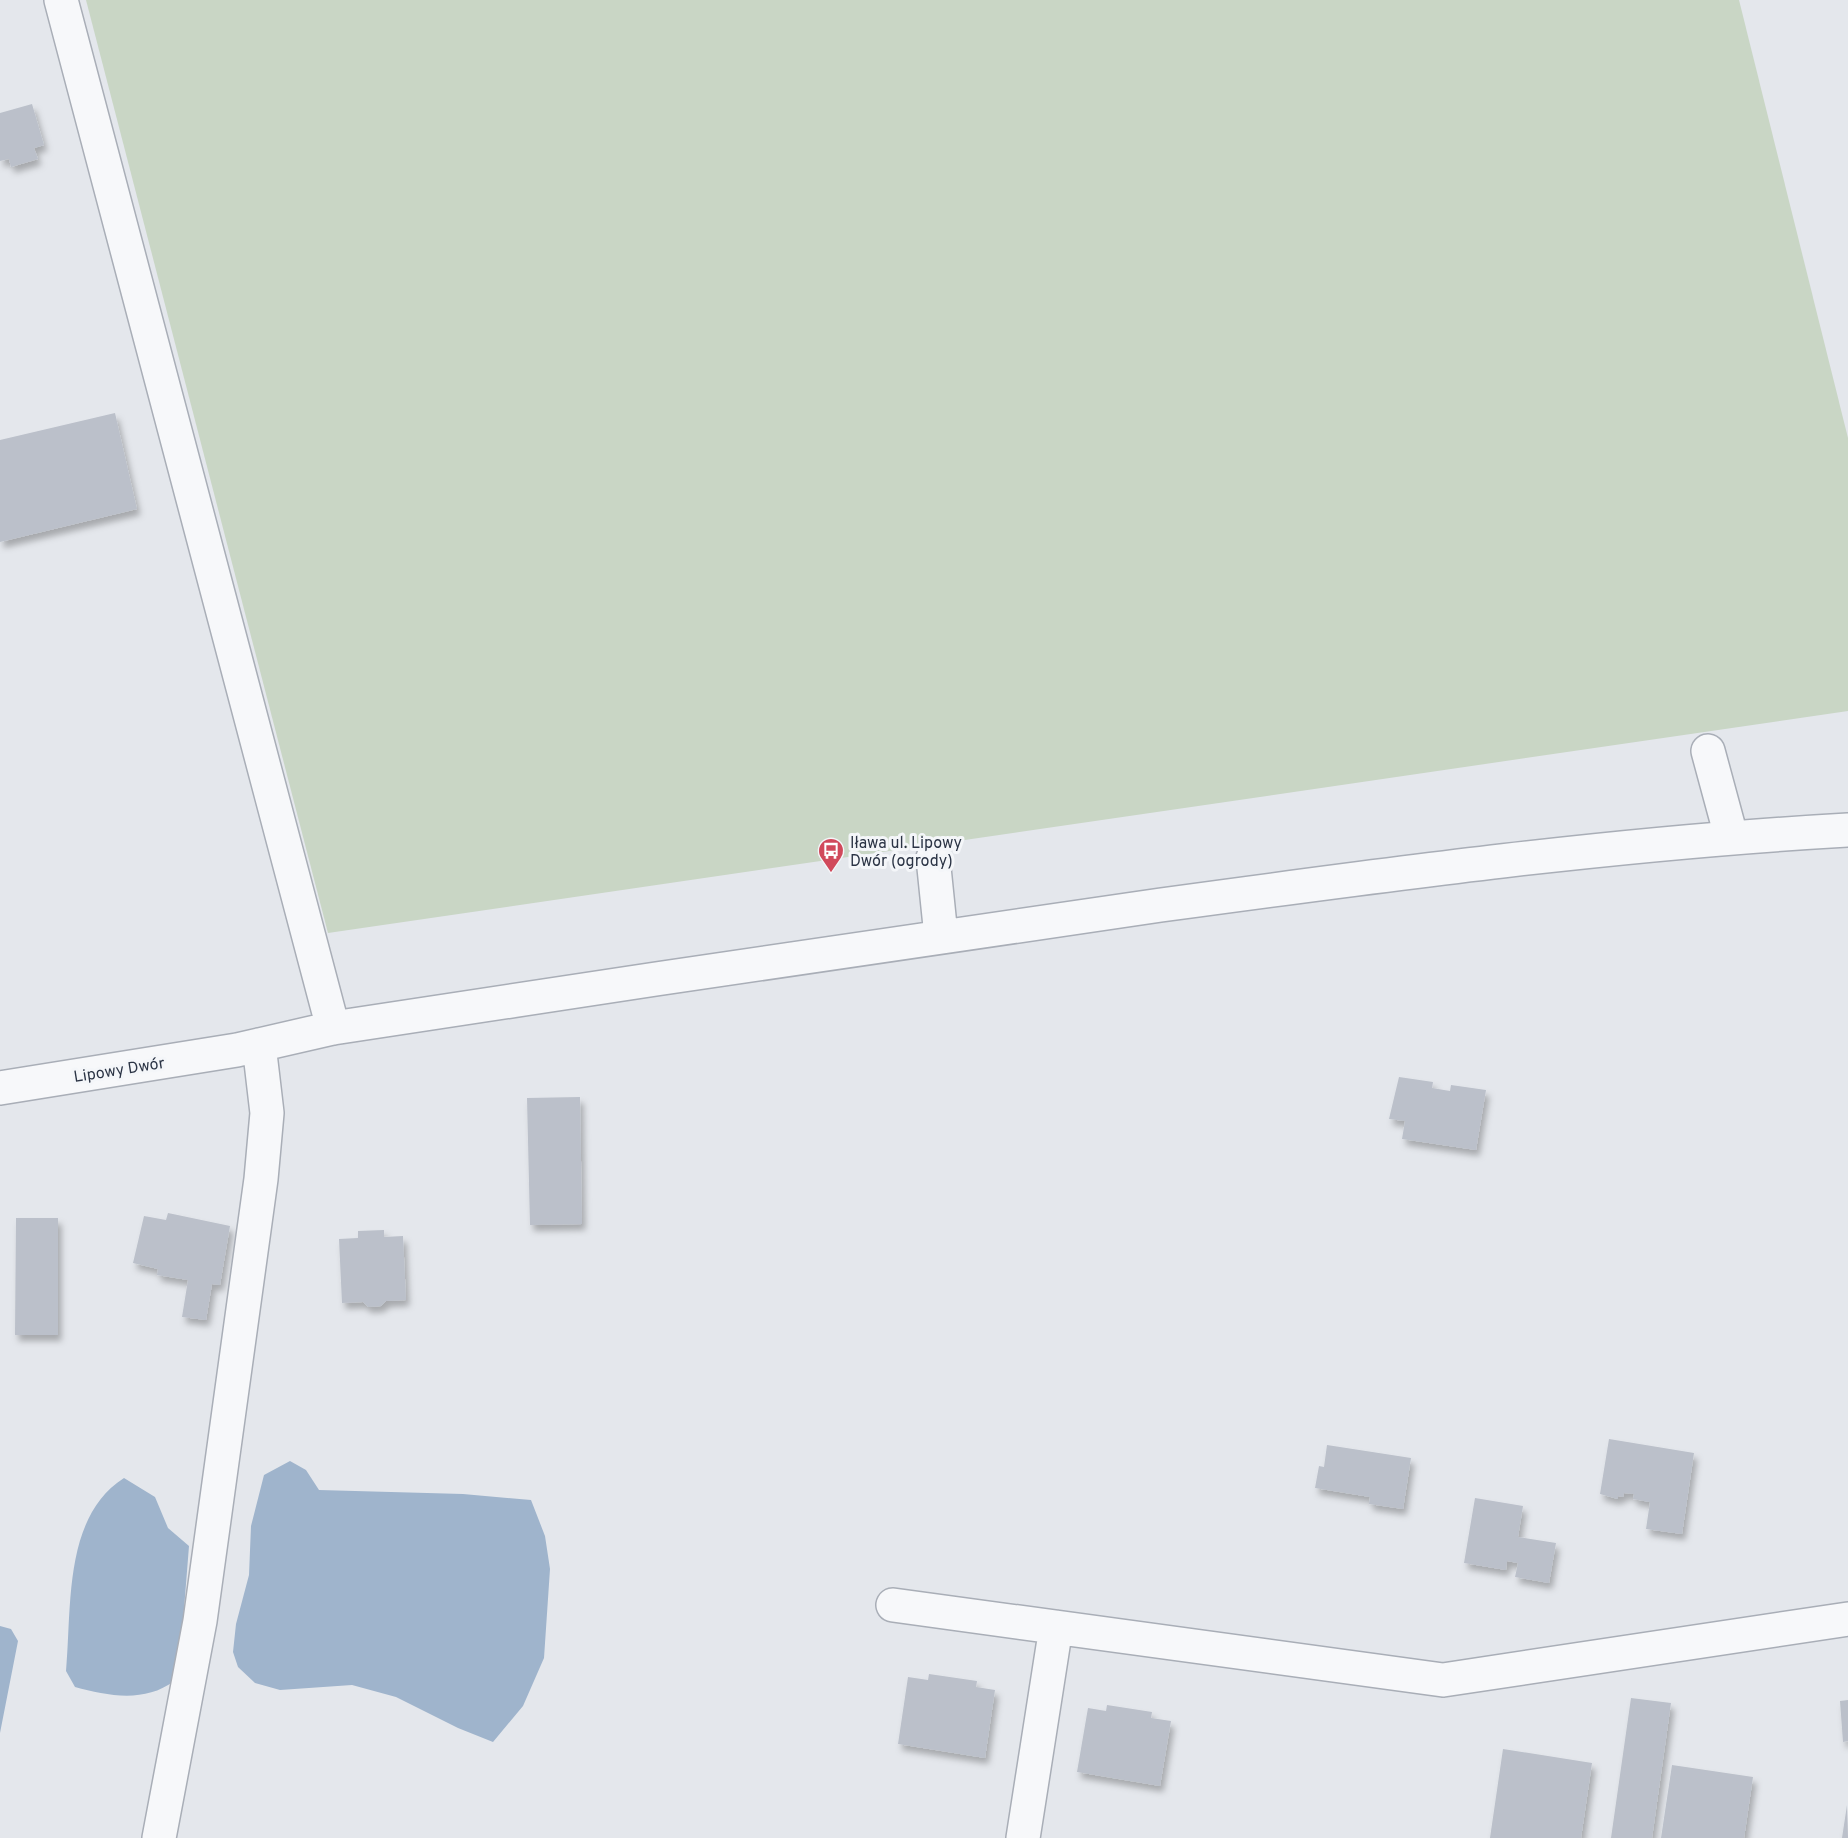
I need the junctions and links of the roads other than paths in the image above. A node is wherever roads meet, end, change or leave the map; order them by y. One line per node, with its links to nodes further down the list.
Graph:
1 (61, 0): 7 (street)
2 (1708, 751): 4 (street)
3 (1848, 830): 4 (street, Lipowy Dwór)
4 (1731, 836): 6 (street, Lipowy Dwór)
5 (933, 858): 6 (street)
6 (941, 936): 7 (street, Lipowy Dwór)
7 (333, 1028): 8 (street, Lipowy Dwór)
8 (248, 1048): 9 (street, Lipowy Dwór); 13 (street)
9 (0, 1088)
10 (893, 1605): 12 (street)
11 (1848, 1619): 12 (street)
12 (1056, 1627): 14 (street)
13 (159, 1838)
14 (1023, 1838)

